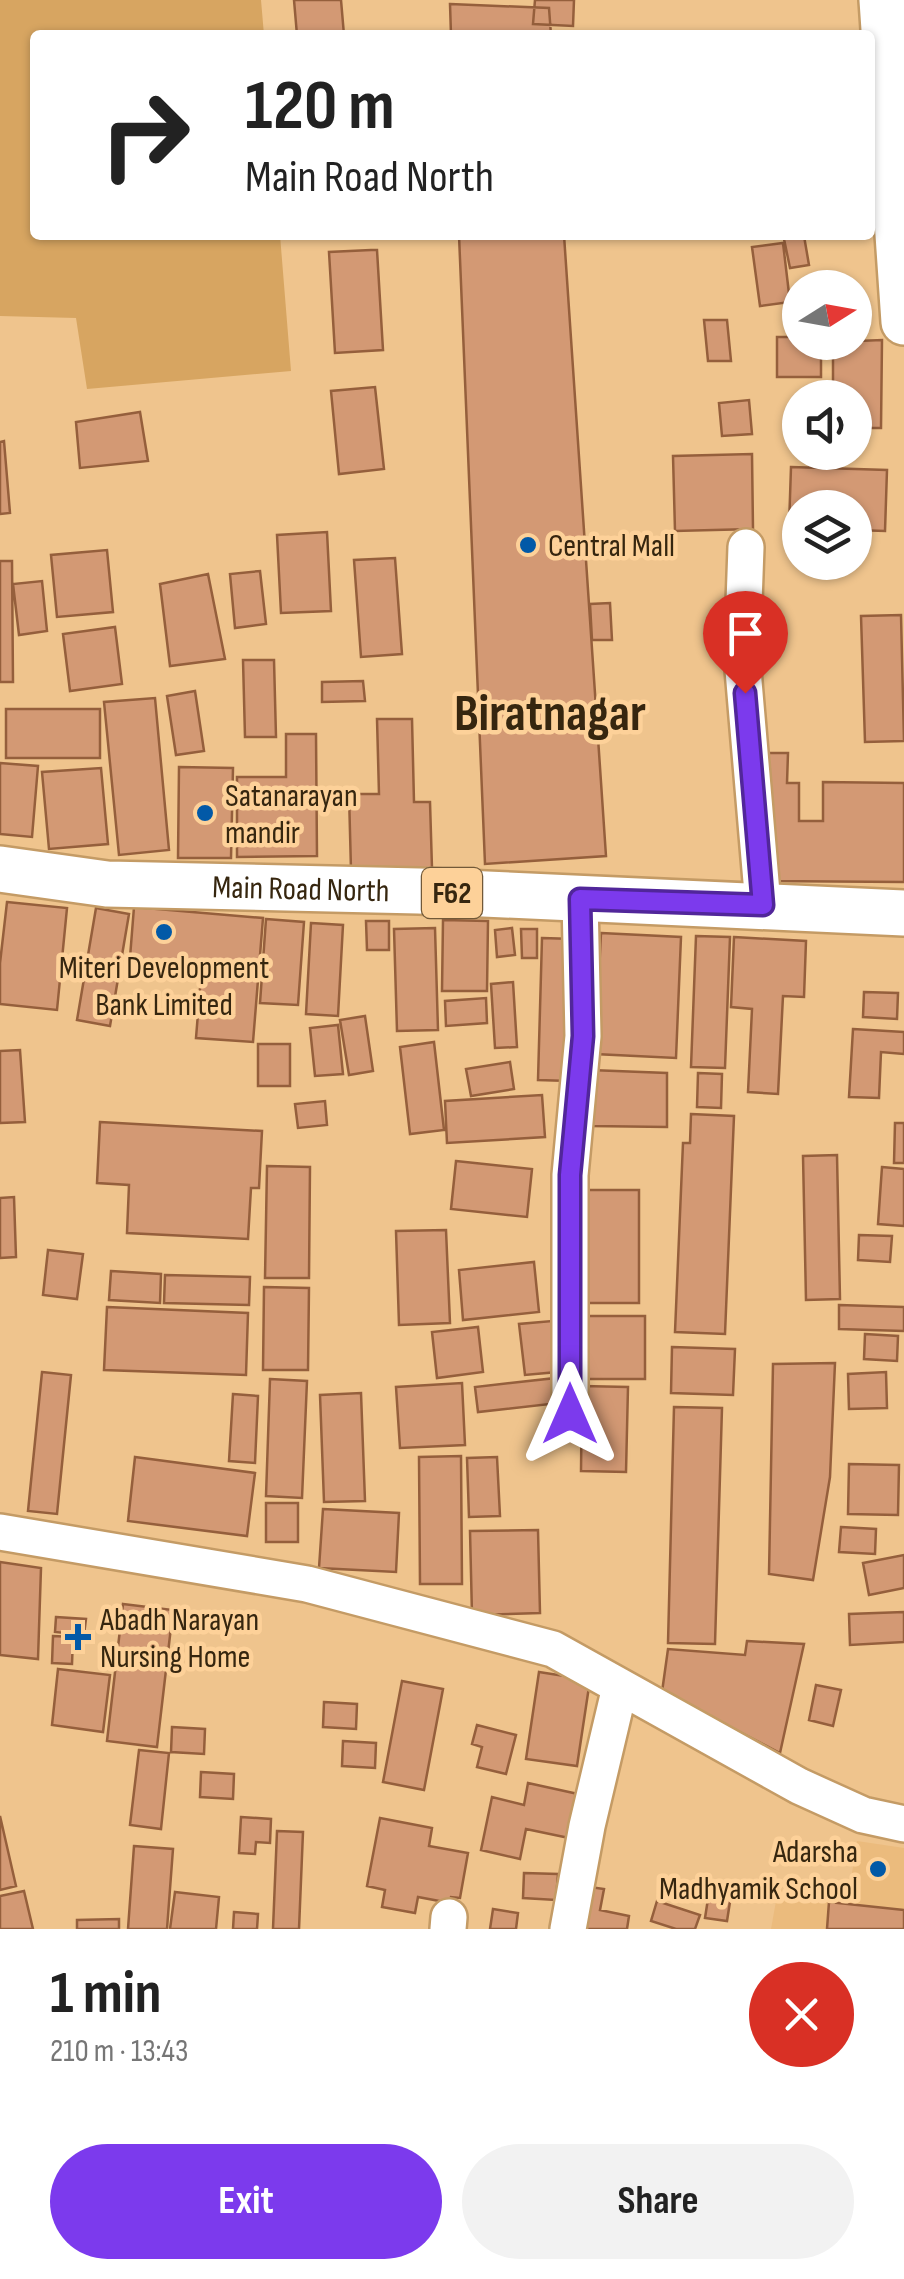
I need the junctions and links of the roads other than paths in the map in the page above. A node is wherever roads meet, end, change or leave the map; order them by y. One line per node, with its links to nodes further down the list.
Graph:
1 (882, 0): 2 (main road)
2 (904, 322)
3 (746, 547): 6 (street)
4 (0, 868): 5 (main road, Main Road North / F62)
5 (580, 899): 6 (main road, Main Road North / F62); 8 (street)
6 (763, 905): 7 (main road, Main Road North / F62)
7 (904, 913)
8 (570, 1414)
9 (0, 1532): 10 (street)
10 (620, 1687): 11 (street); 12 (street)
11 (904, 1824)
12 (568, 1929)

